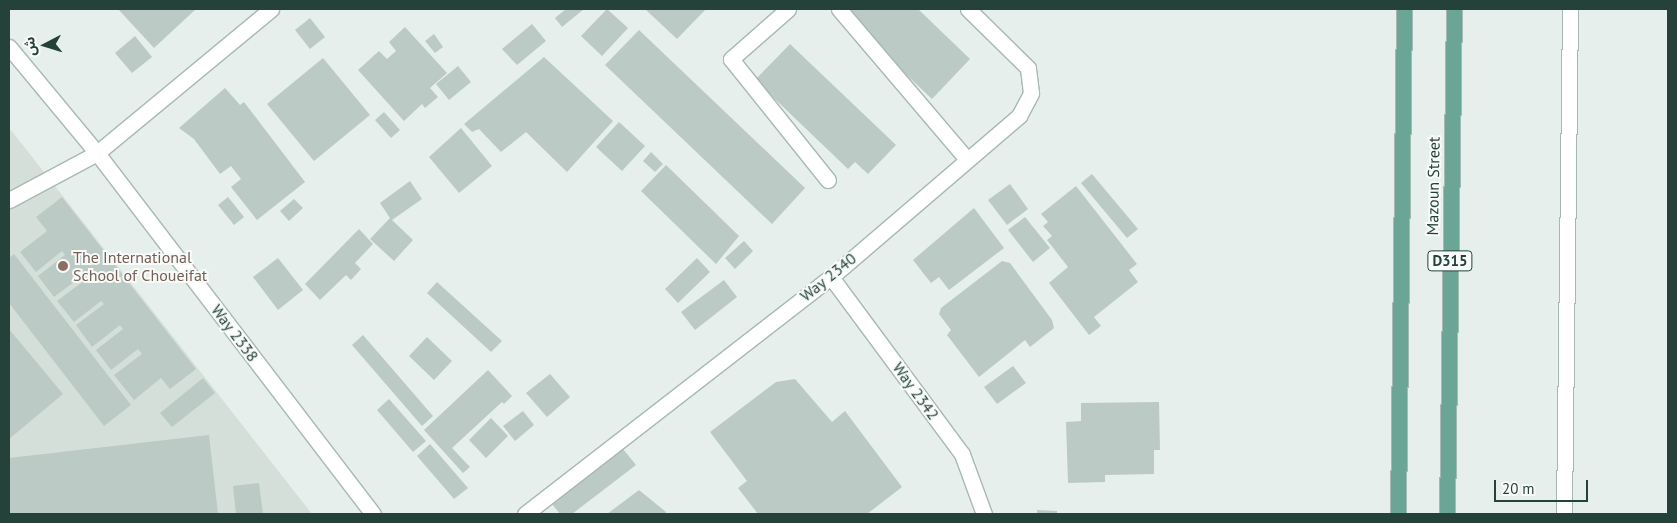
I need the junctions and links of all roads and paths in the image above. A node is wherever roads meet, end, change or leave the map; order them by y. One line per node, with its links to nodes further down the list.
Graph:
1 (271, 9): 9 (street)
2 (788, 9): 11 (street)
3 (839, 9): 10 (street)
4 (968, 9): 10 (street, Way 2340)
5 (1404, 9): 17 (main road, Mazoun Street)
6 (1454, 9): 18 (main road, Mazoun Street / D315)
7 (1570, 9): 19 (street)
8 (9, 47): 9 (street, Way 2338)
9 (98, 153): 12 (street); 14 (street, Way 2338)
10 (966, 158): 13 (street, Way 2340)
11 (828, 180)
12 (9, 200)
13 (831, 277): 15 (street, Way 2340); 16 (street, Way 2342)
14 (373, 514)
15 (525, 514)
16 (984, 514)
17 (1398, 514)
18 (1447, 514)
19 (1564, 514)

